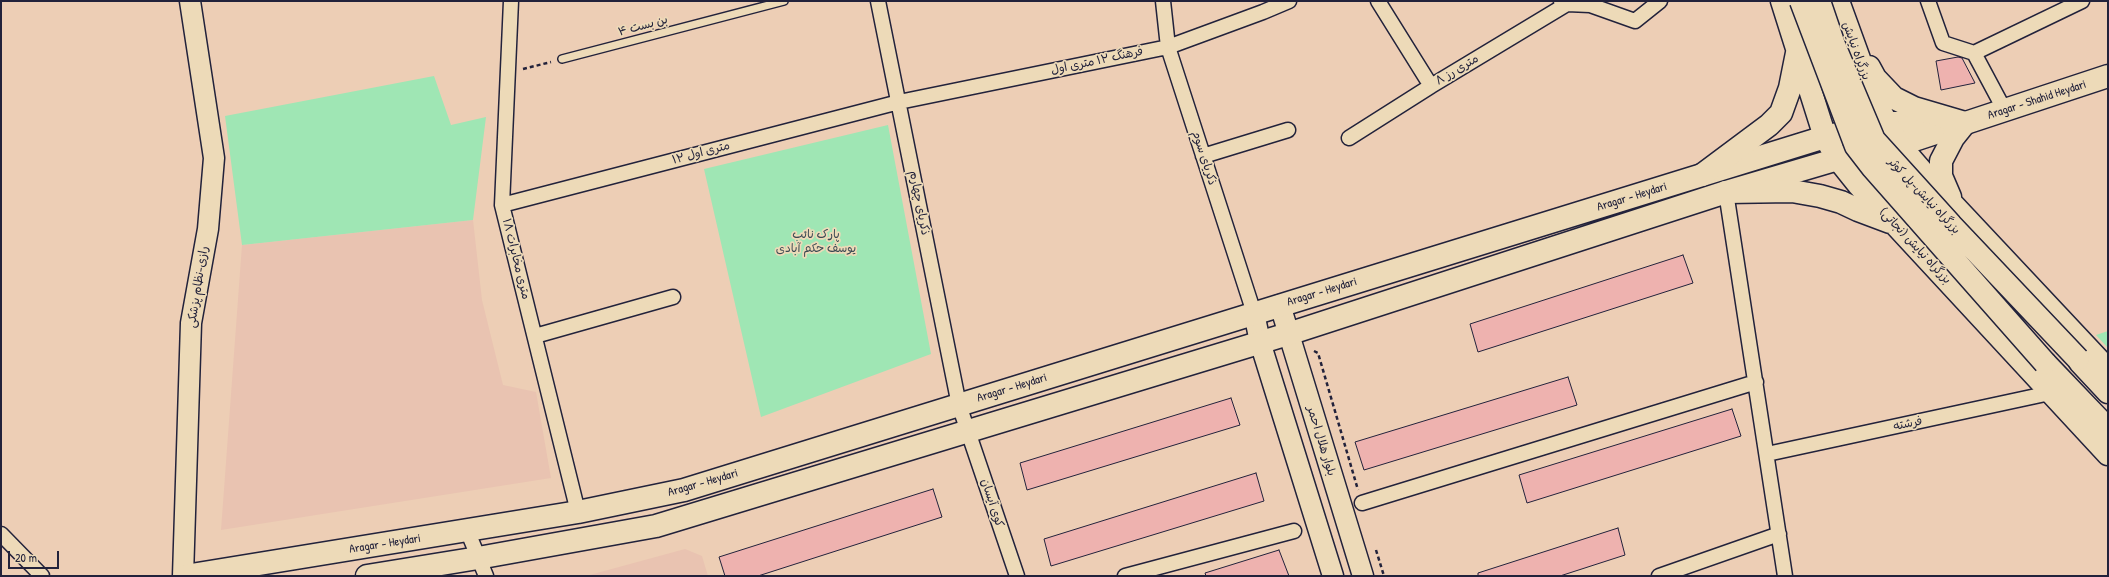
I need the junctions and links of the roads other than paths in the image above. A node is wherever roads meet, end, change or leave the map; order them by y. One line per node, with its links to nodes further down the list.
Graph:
1 (190, 1): 61 (main road, رازی-نظام پزشکی)
2 (511, 1): 35 (street, ۱۸ متری مخابرات)
3 (784, 1): 20 (lane, بن بست ۴)
4 (878, 1): 23 (street, ذکریای چهارم)
5 (1163, 1): 18 (street, ذکریای سوم)
6 (1289, 1): 18 (street, فرهنگ ۱۲ متری اول)
7 (1378, 1): 22 (street)
8 (1660, 1): 15 (street)
9 (1782, 1): 17 (main road, بزرگراه نیایش (نجاتی))
10 (1801, 1): 49 (main road, بزرگراه نیایش-پل کوثر, bridge)
11 (1819, 1): 46 (main road, بزرگراه نیایش-پل کوثر, bridge)
12 (1838, 1): 16 (main road, بزرگراه نیایش)
13 (1928, 1): 19 (street)
14 (2082, 1): 19 (street)
15 (1564, 3): 22 (street, ۸ متری رز)
16 (1846, 26): 17 (main road); 25 (main road, بزرگراه نیایش); 26 (main road)
17 (1797, 45): 28 (main road, بزرگراه نیایش (نجاتی)); 33 (main road)
18 (1168, 46): 23 (street, فرهنگ ۱۲ متری اول); 31 (street, ذکریای سوم)
19 (1974, 53): 24 (street)
20 (562, 59)
21 (2108, 76): 24 (main road, Aragar - Shahid Heydari)
22 (1431, 86): 29 (street, ۸ متری رز)
23 (899, 102): 35 (street, ۱۲ متری اول); 48 (street, ذکریای چهارم)
24 (2005, 111): 26 (main road, Aragar - Shahid Heydari)
25 (1885, 123): 26 (main road, Aragar - Shahid Heydari); 28 (main road, Aragar - Shahid Heydari); 30 (main road)
26 (1966, 123): 30 (main road, Aragar - Shahid Heydari); 36 (main road)
27 (1288, 130): 31 (street)
28 (1825, 137): 32 (main road, بزرگراه نیایش (نجاتی)); 33 (main road, Aragar - Heydari)
29 (1349, 138)
30 (1899, 145): 32 (main road, Aragar - Shahid Heydari); 36 (main road)
31 (1203, 156): 40 (street, ذکریای سوم)
32 (1838, 159): 34 (main road, Aragar - Heydari); 37 (main road, بزرگراه نیایش (نجاتی))
33 (1702, 175): 39 (main road, Aragar - Heydari)
34 (1726, 192): 37 (main road); 41 (main road, Aragar - Heydari); 45 (street)
35 (502, 205): 42 (street, ۱۸ متری مخابرات)
36 (1954, 206): 44 (main road)
37 (1893, 223): 47 (main road, بزرگراه نیایش (نجاتی))
38 (673, 297): 42 (street)
39 (1280, 305): 40 (main road, Aragar - Heydari); 41 (main road, بلوار هلال احمر)
40 (1254, 313): 43 (main road); 48 (main road, Aragar - Heydari)
41 (1288, 334): 43 (main road, Aragar - Heydari); 66 (main road, بلوار هلال احمر)
42 (534, 336): 54 (street, ۱۸ متری مخابرات)
43 (1260, 342): 50 (main road, Aragar - Heydari); 65 (main road)
44 (2108, 370)
45 (1756, 382): 51 (street); 53 (street)
46 (2108, 392)
47 (2050, 393): 51 (street, فرشته); 52 (main road, بزرگراه نیایش (نجاتی))
48 (959, 405): 50 (street, ذکریای چهارم); 54 (main road, Aragar - Heydari)
49 (2108, 429)
50 (968, 430): 59 (main road, Aragar - Heydari); 63 (street, کوی آیسان)
51 (1767, 454): 58 (street)
52 (2108, 454)
53 (1362, 503)
54 (578, 512): 55 (main road, Aragar - Heydari)
55 (467, 530): 59 (street); 61 (main road, Aragar - Heydari)
56 (1294, 531): 64 (street)
57 (1, 534): 60 (street)
58 (1779, 534): 67 (street); 68 (street)
59 (482, 567): 62 (main road, Aragar - Heydari)
60 (42, 576)
61 (184, 576)
62 (367, 576)
63 (1017, 576)
64 (1125, 576)
65 (1333, 576)
66 (1363, 576)
67 (1659, 576)
68 (1785, 576)

